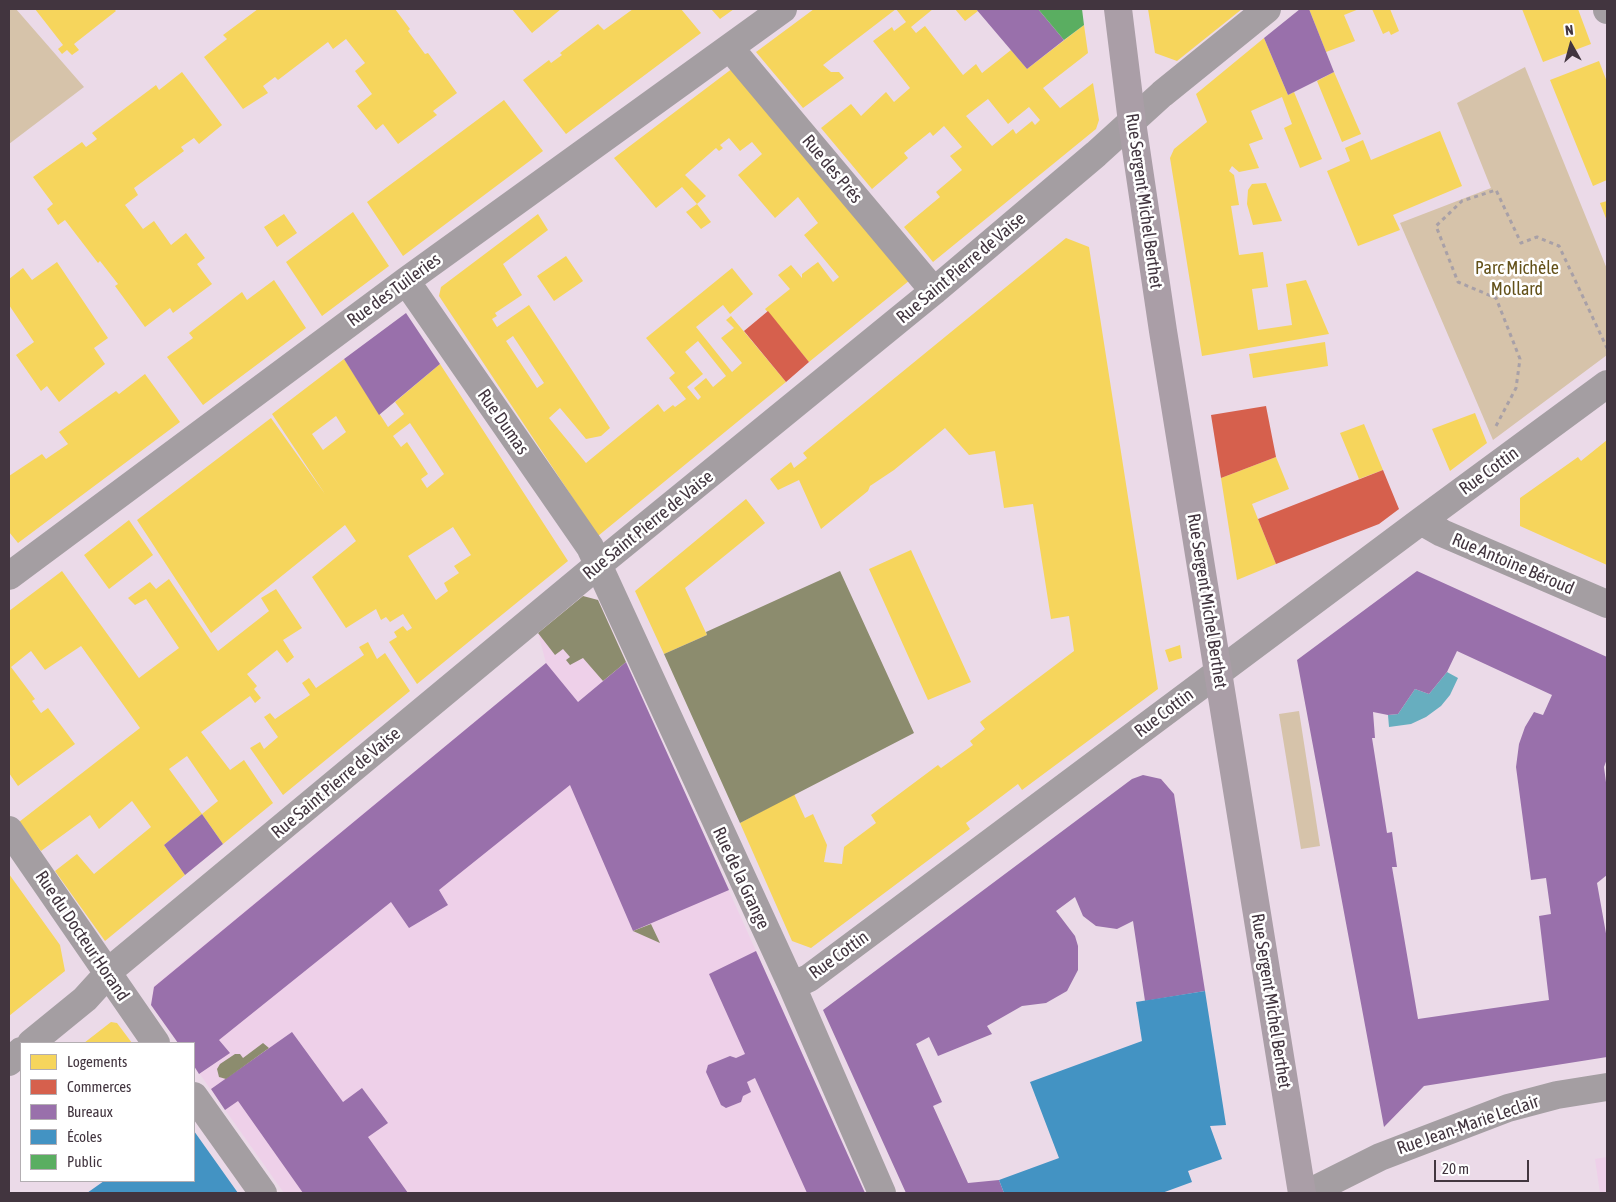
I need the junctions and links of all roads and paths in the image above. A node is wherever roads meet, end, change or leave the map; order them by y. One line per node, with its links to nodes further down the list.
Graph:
1 (783, 9): 4 (street, Rue des Tuileries)
2 (1118, 9): 5 (main road, Rue Sergent Michel Berthet)
3 (1267, 9): 5 (street, Rue Saint Pierre de Vaise)
4 (730, 48): 6 (street, Rue des Tuileries); 7 (street, Rue des Prés)
5 (1132, 122): 7 (street, Rue Saint Pierre de Vaise); 15 (main road, Rue Sergent Michel Berthet)
6 (406, 281): 12 (street, Rue Dumas); 13 (street, Rue des Tuileries)
7 (934, 291): 12 (street, Rue Saint Pierre de Vaise)
8 (1607, 348): 10 (path)
9 (1607, 384): 11 (street, Rue Cottin)
10 (1498, 433)
11 (1421, 521): 14 (street, Rue Antoine Béroud); 15 (street, Rue Cottin)
12 (598, 565): 17 (street, Rue Saint Pierre de Vaise); 18 (street, Rue de la Grange)
13 (9, 576)
14 (1607, 604)
15 (1219, 672): 18 (street, Rue Cottin); 27 (main road, Rue Sergent Michel Berthet)
16 (9, 830): 17 (street, Rue du Docteur Horand)
17 (108, 974): 19 (street, Rue Saint Pierre de Vaise); 20 (street, Rue du Docteur Horand)
18 (792, 986): 26 (street, Rue de la Grange)
19 (32, 1042)
20 (155, 1042)
21 (20, 1052): 22 (street)
22 (9, 1062)
23 (1607, 1087): 28 (street, Rue Jean-Marie Leclair)
24 (195, 1097): 25 (street)
25 (263, 1193)
26 (882, 1193)
27 (1302, 1193)
28 (1308, 1193)

